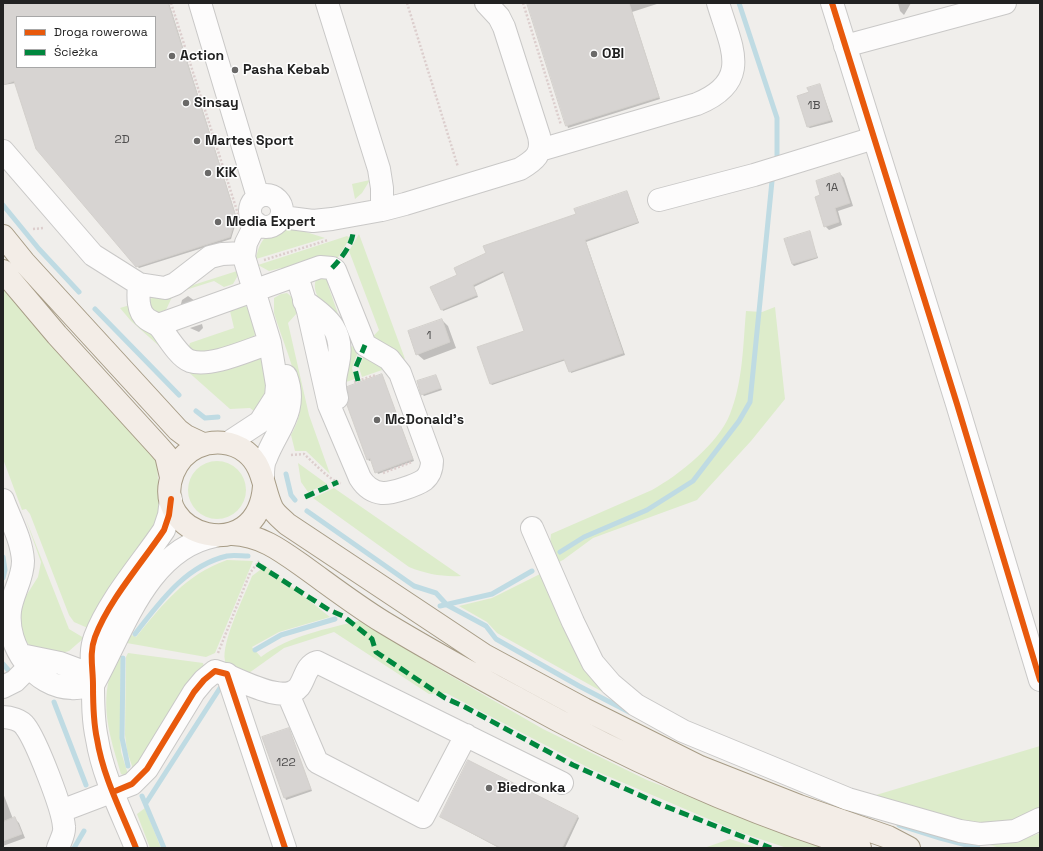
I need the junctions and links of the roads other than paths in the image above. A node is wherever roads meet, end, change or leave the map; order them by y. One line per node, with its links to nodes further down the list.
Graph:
1 (200, 3): 11 (street)
2 (327, 3): 13 (street)
3 (486, 3): 9 (street)
4 (718, 3): 9 (street)
5 (832, 3): 7 (street)
6 (1004, 3): 7 (street)
7 (845, 46): 8 (street)
8 (874, 138): 12 (street); 36 (street)
9 (540, 150): 13 (street)
10 (3, 151): 20 (street)
11 (258, 197): 14 (street); 15 (street)
12 (660, 200)
13 (382, 210): 14 (street)
14 (282, 217): 15 (street)
15 (248, 220): 17 (street)
16 (3, 236): 25 (main road)
17 (244, 253): 20 (street); 21 (street)
18 (3, 271): 26 (main road)
19 (297, 276): 19 (street); 21 (street)
20 (139, 284): 22 (street)
21 (254, 290): 22 (street); 23 (street)
22 (158, 325): 23 (street)
23 (270, 343): 24 (street); 27 (street)
24 (228, 443): 25 (main road); 27 (main road)
25 (203, 444): 26 (main road)
26 (172, 477): 28 (main road)
27 (263, 481): 31 (main road); 50 (main road)
28 (171, 499): 31 (main road); 32 (street)
29 (3, 500): 33 (street)
30 (532, 528): 45 (street)
31 (223, 535): 37 (street); 49 (main road)
32 (93, 642): 34 (street); 37 (street)
33 (25, 661): 34 (street); 37 (street); 38 (street)
34 (60, 663): 37 (street)
35 (221, 672): 39 (street); 43 (street); 48 (street)
36 (1040, 680)
37 (93, 685): 43 (street)
38 (3, 687)
39 (288, 694): 41 (street); 41 (street)
40 (3, 717): 44 (street)
41 (466, 735): 42 (street)
42 (562, 783)
43 (113, 792): 44 (street); 47 (street)
44 (61, 811): 46 (street)
45 (1040, 819)
46 (58, 848)
47 (136, 848)
48 (285, 848)
49 (860, 848)
50 (909, 848)

